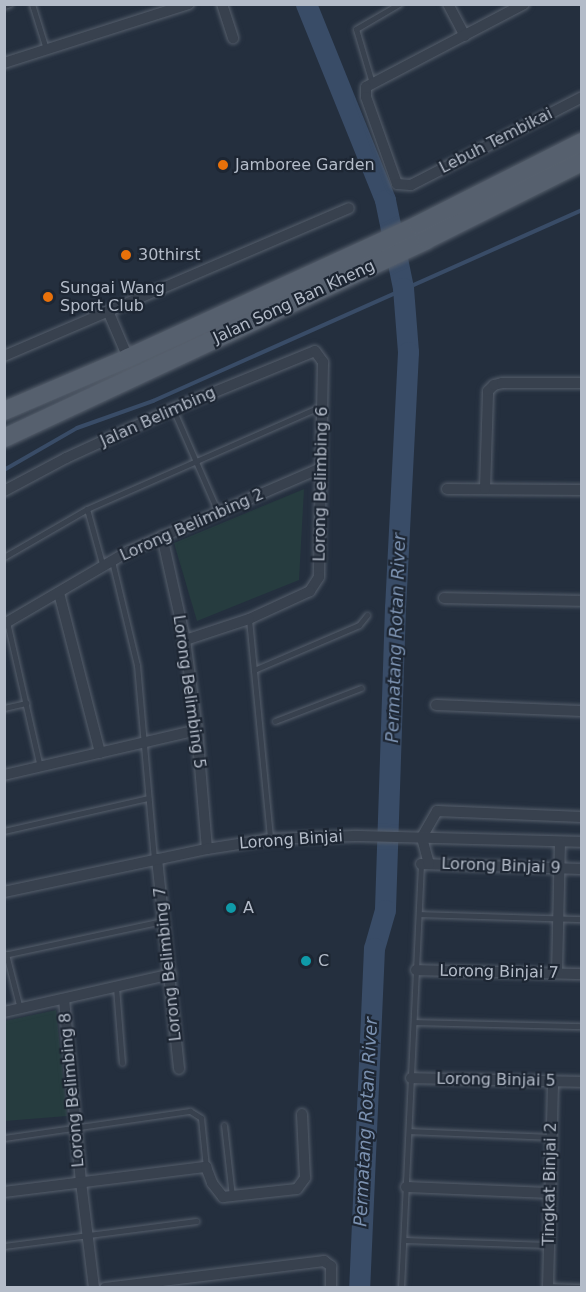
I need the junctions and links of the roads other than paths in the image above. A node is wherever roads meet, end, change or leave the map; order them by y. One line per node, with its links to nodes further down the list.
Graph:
1 (10, 4): 8 (lane)
2 (32, 4): 12 (lane)
3 (189, 4): 12 (street)
4 (222, 4): 11 (street)
5 (399, 4): 14 (lane)
6 (448, 4): 10 (street)
7 (524, 4): 9 (street)
8 (4, 6)
9 (510, 8): 10 (street)
10 (465, 36): 14 (street)
11 (233, 38)
12 (46, 49): 13 (street)
13 (4, 63)
14 (372, 84): 15 (street, Lebuh Tembikai)
15 (582, 97)
16 (582, 142): 19 (main road, Jalan Song Ban Kheng)
17 (582, 162): 19 (main road, Jalan Song Ban Kheng)
18 (349, 208): 21 (street)
19 (422, 233): 20 (main road, Jalan Song Ban Kheng)
20 (378, 253): 24 (main road, Jalan Song Ban Kheng); 29 (main road, Jalan Song Ban Kheng)
21 (108, 311): 23 (street); 24 (street)
22 (315, 351): 26 (street, Lorong Belimbing 6); 27 (street, Jalan Belimbing)
23 (4, 356)
24 (128, 357): 28 (main road, Jalan Song Ban Kheng)
25 (582, 383): 33 (street)
26 (322, 406): 30 (lane); 31 (street, Lorong Belimbing 6)
27 (173, 409): 30 (lane); 35 (street, Jalan Belimbing)
28 (4, 411)
29 (4, 438)
30 (196, 460): 36 (lane); 37 (lane)
31 (321, 468): 37 (street, Lorong Belimbing 2); 45 (street, Lorong Belimbing 6)
32 (447, 489): 33 (street)
33 (485, 489): 34 (street)
34 (582, 490)
35 (4, 491)
36 (87, 509): 39 (lane); 40 (lane)
37 (218, 512): 38 (street, Lorong Belimbing 2)
38 (162, 536): 40 (street, Lorong Belimbing 2); 47 (street, Lorong Belimbing 5)
39 (4, 557)
40 (107, 564): 41 (street, Lorong Belimbing 2); 56 (lane)
41 (59, 593): 46 (street, Lorong Belimbing 2); 57 (street)
42 (444, 598): 43 (street)
43 (582, 601)
44 (367, 615): 48 (lane)
45 (249, 619): 47 (street, Lorong Belimbing 6); 48 (lane)
46 (6, 623): 50 (lane)
47 (184, 640): 55 (street, Lorong Belimbing 5)
48 (254, 670): 64 (lane)
49 (361, 688): 54 (lane)
50 (26, 703): 52 (lane); 58 (lane)
51 (436, 705): 53 (street)
52 (4, 708)
53 (582, 711)
54 (275, 721)
55 (197, 730): 56 (street); 67 (street, Lorong Belimbing 5)
56 (143, 742): 57 (street); 60 (lane)
57 (100, 753): 58 (street)
58 (40, 767): 59 (street)
59 (4, 775)
60 (148, 798): 62 (lane); 68 (lane)
61 (582, 817): 63 (street)
62 (5, 830)
63 (416, 837): 64 (street, Lorong Binjai); 65 (street, Lorong Binjai); 69 (street)
64 (270, 839): 67 (street, Lorong Binjai)
65 (560, 842): 66 (street, Lorong Binjai); 70 (street)
66 (582, 842)
67 (207, 849): 68 (street, Lorong Binjai)
68 (156, 860): 72 (street, Lorong Binjai); 76 (street, Lorong Belimbing 7)
69 (425, 864): 70 (street, Lorong Binjai 9); 73 (lane)
70 (560, 868): 71 (street, Lorong Binjai 9); 74 (street)
71 (582, 869)
72 (4, 892)
73 (419, 914): 74 (lane); 78 (lane)
74 (558, 919): 75 (lane); 79 (street)
75 (582, 919)
76 (165, 921): 77 (lane); 80 (street, Lorong Belimbing 7)
77 (5, 954): 84 (lane)
78 (416, 970): 79 (street, Lorong Binjai 7); 86 (lane)
79 (557, 973): 81 (street, Lorong Binjai 7)
80 (171, 974): 82 (street); 89 (street, Lorong Belimbing 7)
81 (582, 974)
82 (116, 987): 83 (street); 88 (lane)
83 (64, 999): 84 (street); 95 (street, Lorong Belimbing 8)
84 (20, 1009): 85 (street)
85 (4, 1012)
86 (414, 1022): 87 (lane); 90 (lane)
87 (582, 1026)
88 (122, 1063)
89 (179, 1069)
90 (411, 1078): 91 (street, Lorong Binjai 5); 96 (lane)
91 (553, 1081): 92 (street, Lorong Binjai 5); 97 (street, Tingkat Binjai 2)
92 (582, 1082)
93 (302, 1114): 104 (street)
94 (224, 1125): 104 (lane)
95 (76, 1129): 98 (lane); 99 (lane); 100 (street, Lorong Belimbing 8)
96 (409, 1131): 97 (lane); 101 (lane)
97 (551, 1137): 103 (street, Tingkat Binjai 2)
98 (4, 1138)
99 (206, 1167): 100 (street); 104 (street)
100 (81, 1182): 102 (street); 106 (street, Lorong Belimbing 8)
101 (406, 1187): 103 (street); 107 (lane)
102 (4, 1191)
103 (550, 1193): 108 (street, Tingkat Binjai 2)
104 (232, 1196)
105 (196, 1221): 106 (lane)
106 (87, 1235): 109 (lane); 110 (street, Lorong Belimbing 8)
107 (404, 1240): 108 (lane); 113 (lane)
108 (549, 1245): 114 (street, Tingkat Binjai 2)
109 (4, 1246)
110 (94, 1287)
111 (105, 1287): 112 (street)
112 (331, 1287)
113 (401, 1287)
114 (548, 1287): 115 (lane)
115 (582, 1287)

